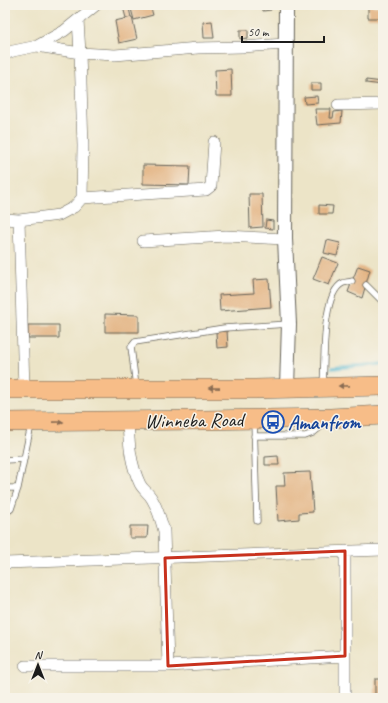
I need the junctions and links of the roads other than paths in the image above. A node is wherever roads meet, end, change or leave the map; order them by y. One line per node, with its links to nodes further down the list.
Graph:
1 (96, 5): 3 (street)
2 (286, 5): 4 (street)
3 (78, 20): 5 (street); 6 (street)
4 (285, 44): 6 (street); 14 (street)
5 (37, 46): 6 (street); 7 (street)
6 (80, 53): 11 (street)
7 (5, 54)
8 (383, 104): 9 (street)
9 (338, 105)
10 (214, 142): 11 (street)
11 (82, 198): 13 (street)
12 (5, 220): 13 (street)
13 (19, 220): 25 (street)
14 (285, 238): 15 (street); 19 (street)
15 (143, 241)
16 (352, 282): 22 (lane)
17 (366, 285): 18 (lane)
18 (383, 302)
19 (289, 324): 21 (street); 23 (lane)
20 (383, 386): 22 (highway, Winneba Road, one-way to 22)
21 (288, 387): 22 (highway, Winneba Road); 23 (highway, Winneba Road, one-way to 23)
22 (323, 387)
23 (137, 388): 25 (highway, Winneba Road)
24 (5, 389): 25 (highway, Winneba Road)
25 (24, 389)
26 (383, 415): 30 (highway, Winneba Road)
27 (128, 421): 29 (highway, Winneba Road, one-way to 27); 30 (highway, Winneba Road); 39 (street)
28 (5, 422): 29 (highway, Winneba Road)
29 (31, 422): 31 (lane)
30 (254, 428): 36 (lane)
31 (24, 459): 32 (lane); 34 (lane)
32 (5, 460)
33 (5, 488): 34 (lane)
34 (18, 488): 35 (lane)
35 (5, 513)
36 (257, 521)
37 (383, 550): 38 (street)
38 (345, 551): 39 (street); 41 (street)
39 (165, 558): 40 (street); 43 (street)
40 (5, 563)
41 (345, 656): 43 (street); 44 (street)
42 (25, 666): 43 (street)
43 (168, 666)
44 (346, 698)

